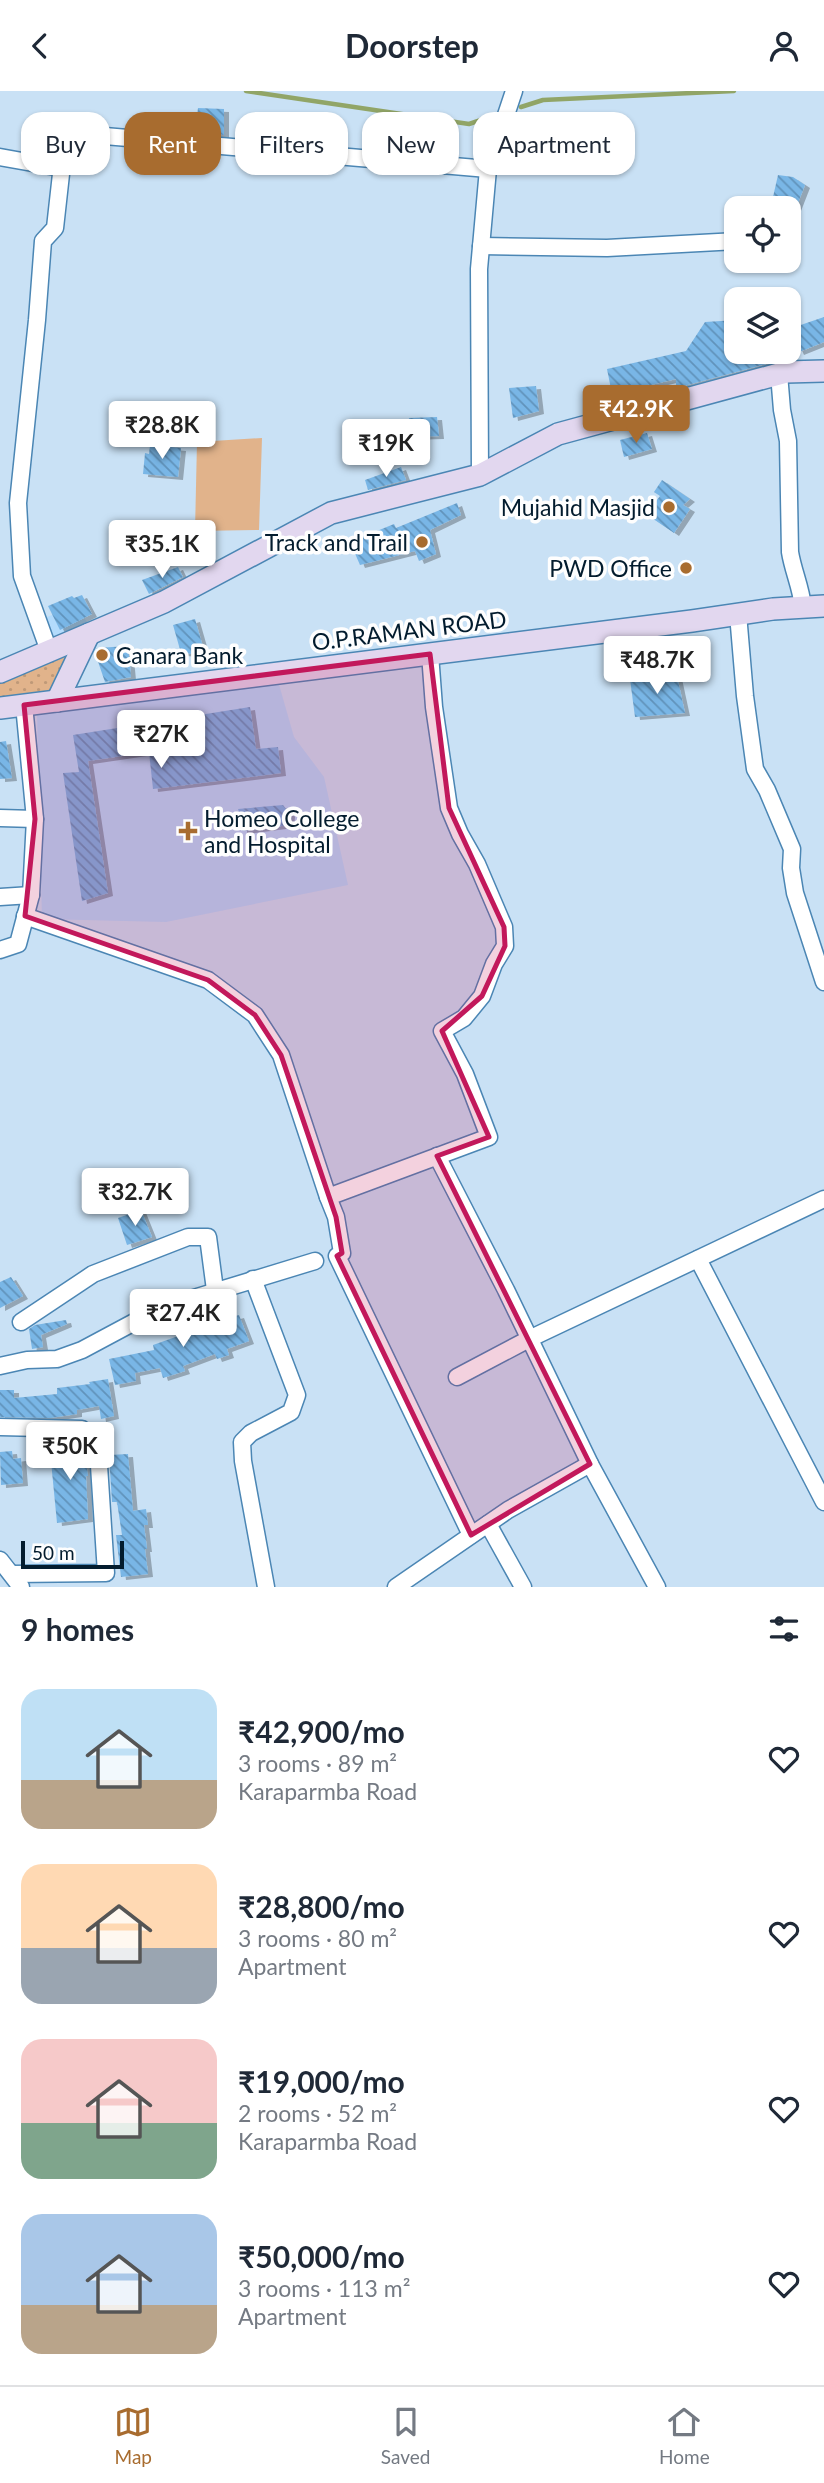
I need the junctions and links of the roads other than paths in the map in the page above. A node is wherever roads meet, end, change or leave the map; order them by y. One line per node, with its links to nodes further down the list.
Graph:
1 (514, 91): 2 (street)
2 (507, 112)
3 (110, 136): 6 (street)
4 (0, 157): 5 (street)
5 (21, 161)
6 (473, 168)
7 (60, 175): 18 (street)
8 (487, 175): 10 (street)
9 (724, 242): 10 (street)
10 (481, 246): 13 (street)
11 (824, 371): 12 (main road)
12 (779, 374): 13 (main road); 15 (street)
13 (480, 475): 17 (main road)
14 (824, 606): 15 (main road, O.P.RAMAN ROAD)
15 (803, 607): 16 (main road, O.P.RAMAN ROAD)
16 (738, 614): 19 (main road, O.P.RAMAN ROAD); 30 (street)
17 (89, 634): 18 (main road); 21 (main road)
18 (49, 651): 20 (main road)
19 (430, 654): 21 (main road, O.P.RAMAN ROAD); 31 (street)
20 (0, 672)
21 (57, 701): 22 (main road, O.P.RAMAN ROAD)
22 (24, 705): 23 (main road, O.P.RAMAN ROAD); 25 (street)
23 (0, 708)
24 (0, 818): 25 (street)
25 (35, 819): 26 (street)
26 (31, 895): 27 (street); 28 (street)
27 (0, 897)
28 (25, 916): 29 (street); 32 (street)
29 (0, 950)
30 (824, 982)
31 (437, 1157): 32 (street); 39 (street)
32 (328, 1198): 48 (street)
33 (824, 1199): 34 (street)
34 (698, 1259): 39 (street); 46 (street)
35 (315, 1261): 36 (street)
36 (253, 1279): 37 (street); 51 (street)
37 (215, 1290): 38 (street); 40 (street)
38 (21, 1322)
39 (529, 1339): 41 (street); 45 (street)
40 (0, 1366)
41 (457, 1377)
42 (0, 1427): 43 (street)
43 (82, 1429)
44 (97, 1450): 50 (street)
45 (590, 1464): 47 (street); 54 (street)
46 (824, 1502)
47 (488, 1524): 48 (street); 53 (street)
48 (471, 1535): 52 (street)
49 (0, 1560): 50 (street)
50 (17, 1580)
51 (266, 1587)
52 (396, 1587)
53 (523, 1587)
54 (657, 1587)

